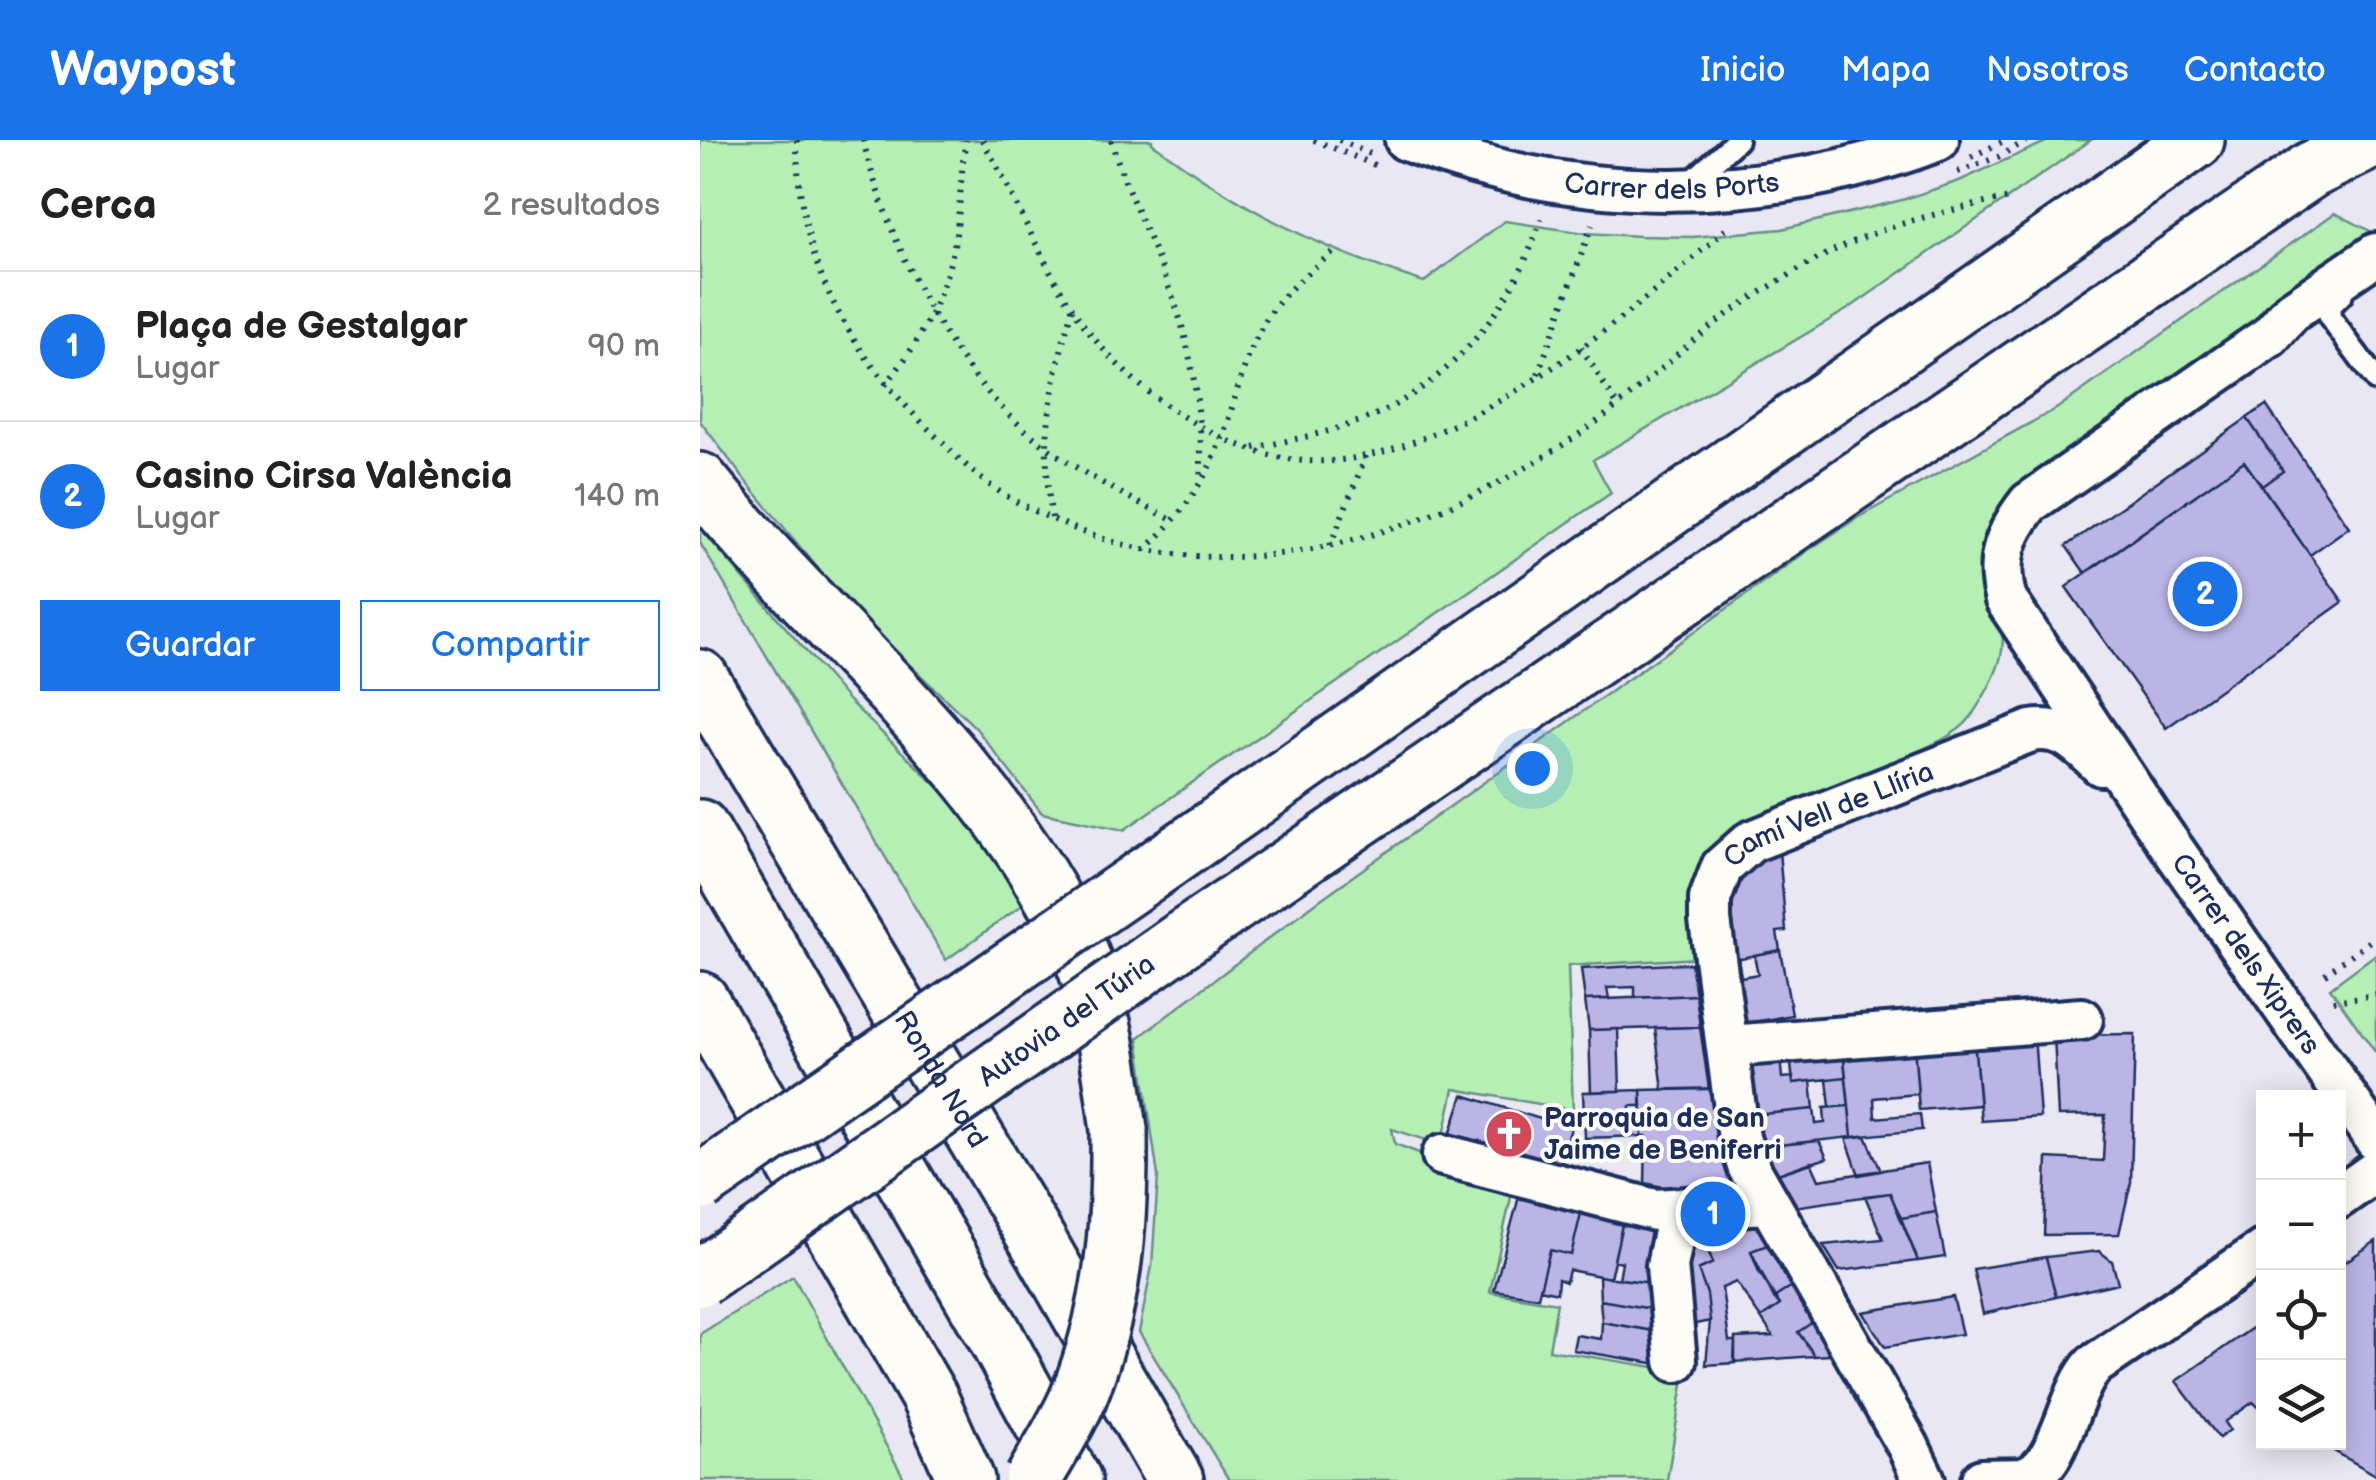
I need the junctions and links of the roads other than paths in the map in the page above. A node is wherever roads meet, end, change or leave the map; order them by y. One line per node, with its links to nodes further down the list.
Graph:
1 (1406, 140): 6 (street, Carrer dels Ports)
2 (1738, 140): 6 (lane)
3 (1938, 140): 6 (street, Carrer dels Ports)
4 (2196, 140): 21 (highway, bridge)
5 (2372, 140): 26 (highway, Autovia del Túria, bridge)
6 (1680, 192)
7 (2376, 254): 13 (street, Carrer dels Xiprers)
8 (2376, 270): 9 (lane)
9 (2376, 380)
10 (700, 482): 29 (highway, bridge)
11 (700, 678): 31 (highway, Ronda Nord)
12 (2055, 730): 13 (street, Carrer dels Xiprers); 17 (street, Camí Vell de Llíria)
13 (2152, 819): 18 (street, Carrer dels Xiprers)
14 (700, 828): 30 (highway)
15 (700, 1000): 28 (highway)
16 (2082, 1018): 17 (street)
17 (1728, 1046): 23 (street, Camí Vell de Llíria)
18 (2376, 1140)
19 (1443, 1155): 24 (street)
20 (2376, 1172): 22 (street)
21 (700, 1183)
22 (2346, 1193)
23 (1767, 1203): 24 (street); 32 (street, Camí Vell de Llíria)
24 (1670, 1216): 27 (street)
25 (2256, 1255): 33 (street)
26 (700, 1278)
27 (1676, 1361)
28 (966, 1480)
29 (1033, 1480)
30 (1073, 1480)
31 (1175, 1480)
32 (1924, 1480)
33 (1982, 1480)

